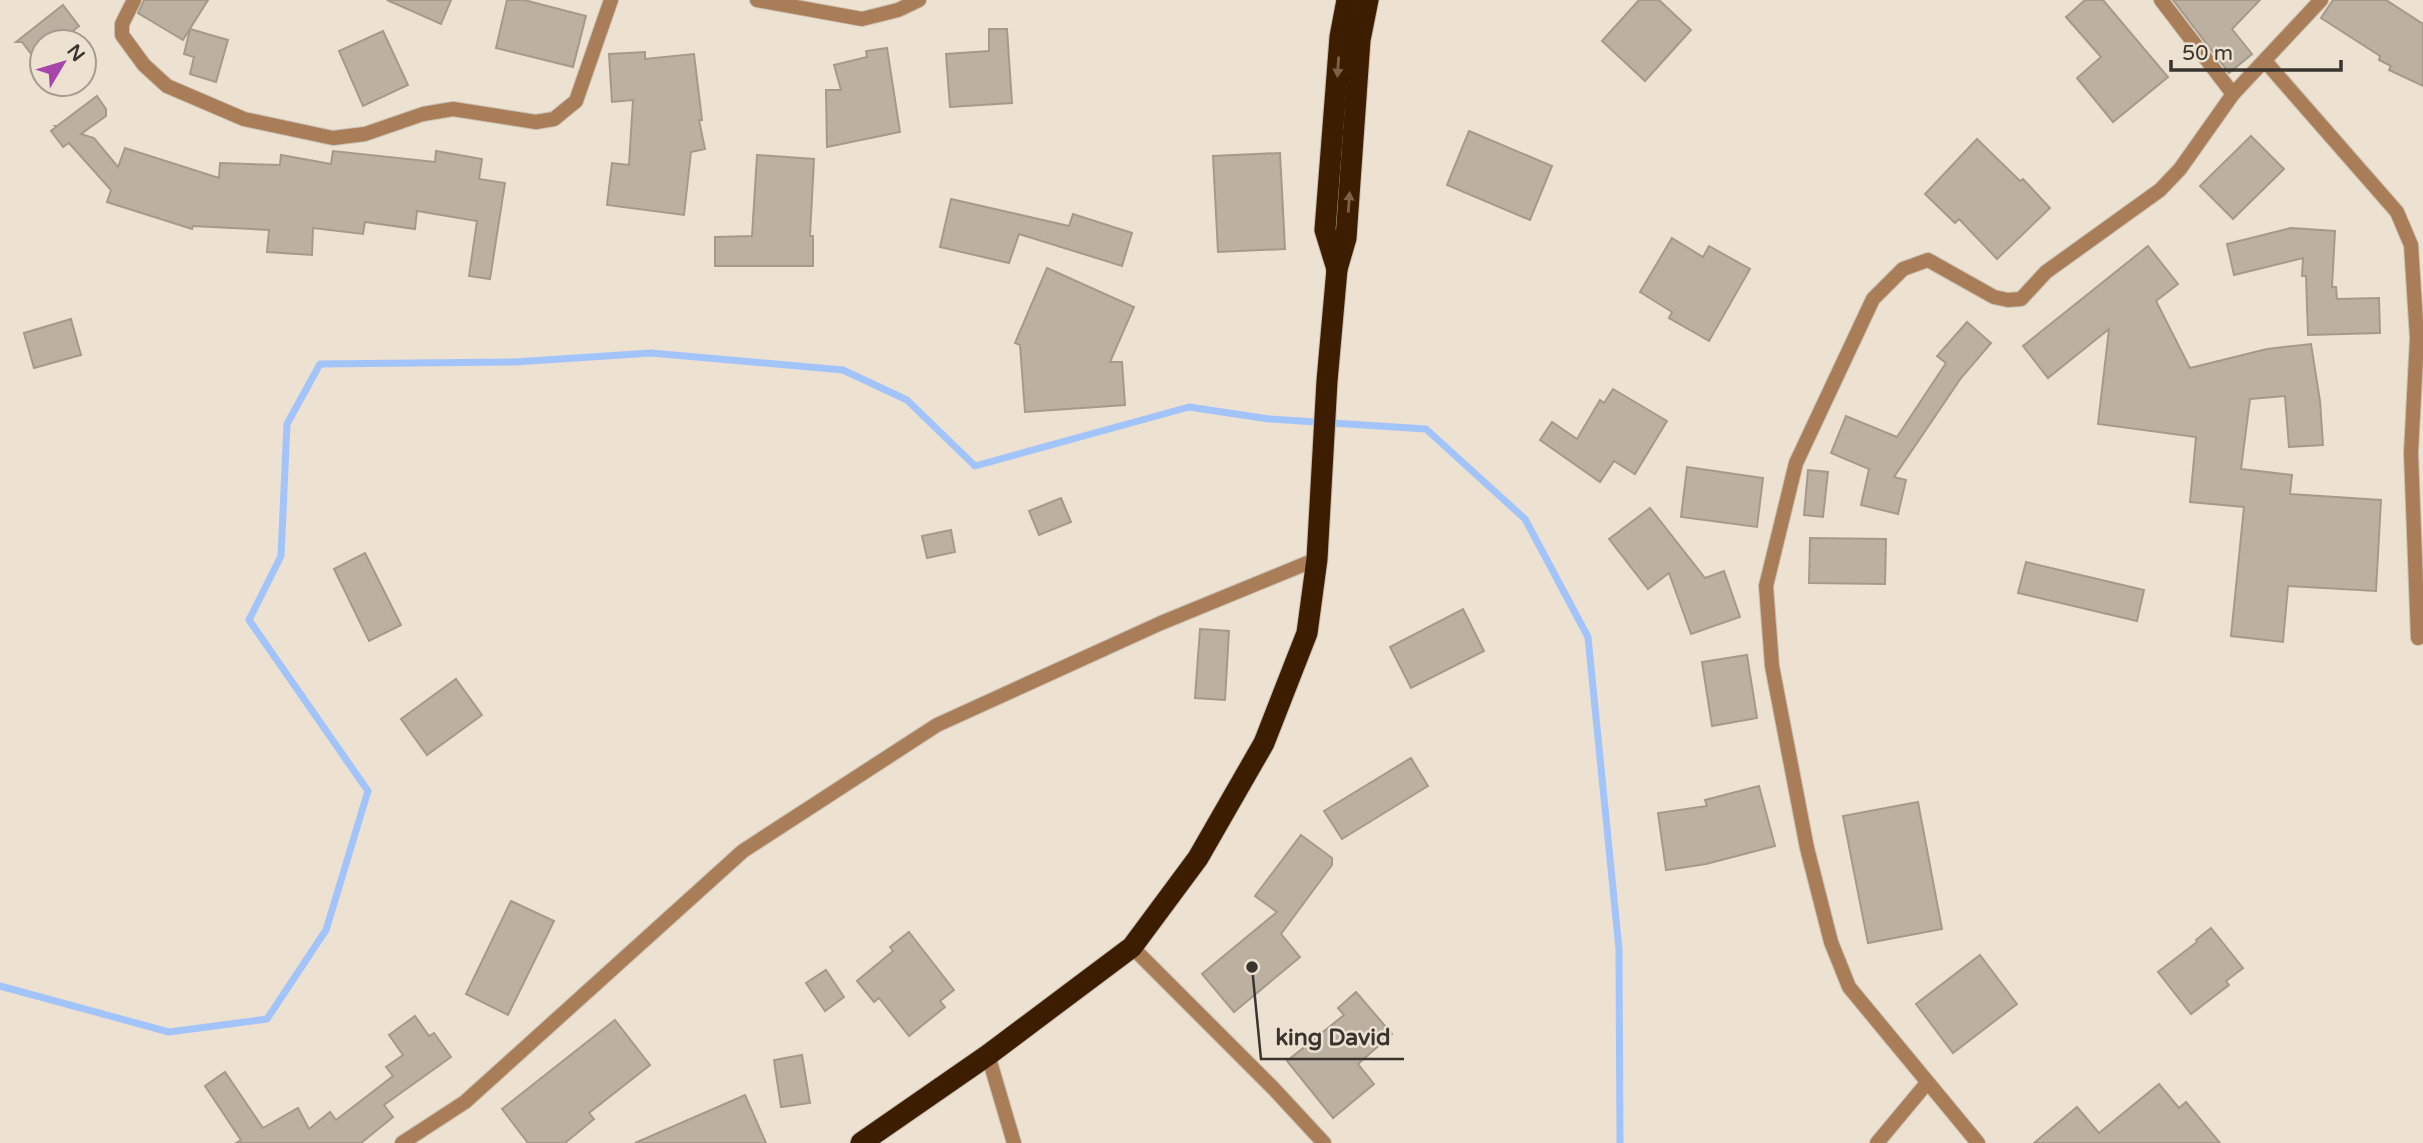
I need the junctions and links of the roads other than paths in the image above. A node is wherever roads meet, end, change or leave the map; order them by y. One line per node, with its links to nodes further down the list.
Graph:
1 (134, 0): 2 (street)
2 (611, 0)
3 (757, 0): 4 (street)
4 (919, 0)
5 (1347, 0): 11 (highway, one-way to 11)
6 (1368, 0): 11 (highway, one-way to 6)
7 (2161, 0): 10 (street)
8 (2321, 0): 9 (street)
9 (2265, 61): 10 (street); 12 (street)
10 (2233, 94): 17 (street)
11 (1337, 269): 13 (highway)
12 (2417, 453): 14 (street)
13 (1317, 559): 15 (highway); 18 (street)
14 (2418, 638)
15 (1132, 947): 16 (highway); 21 (street)
16 (988, 1055): 19 (highway); 20 (street)
17 (1927, 1083): 22 (street); 23 (street)
18 (402, 1143)
19 (860, 1143)
20 (1014, 1143)
21 (1324, 1143)
22 (1877, 1143)
23 (1978, 1143)

